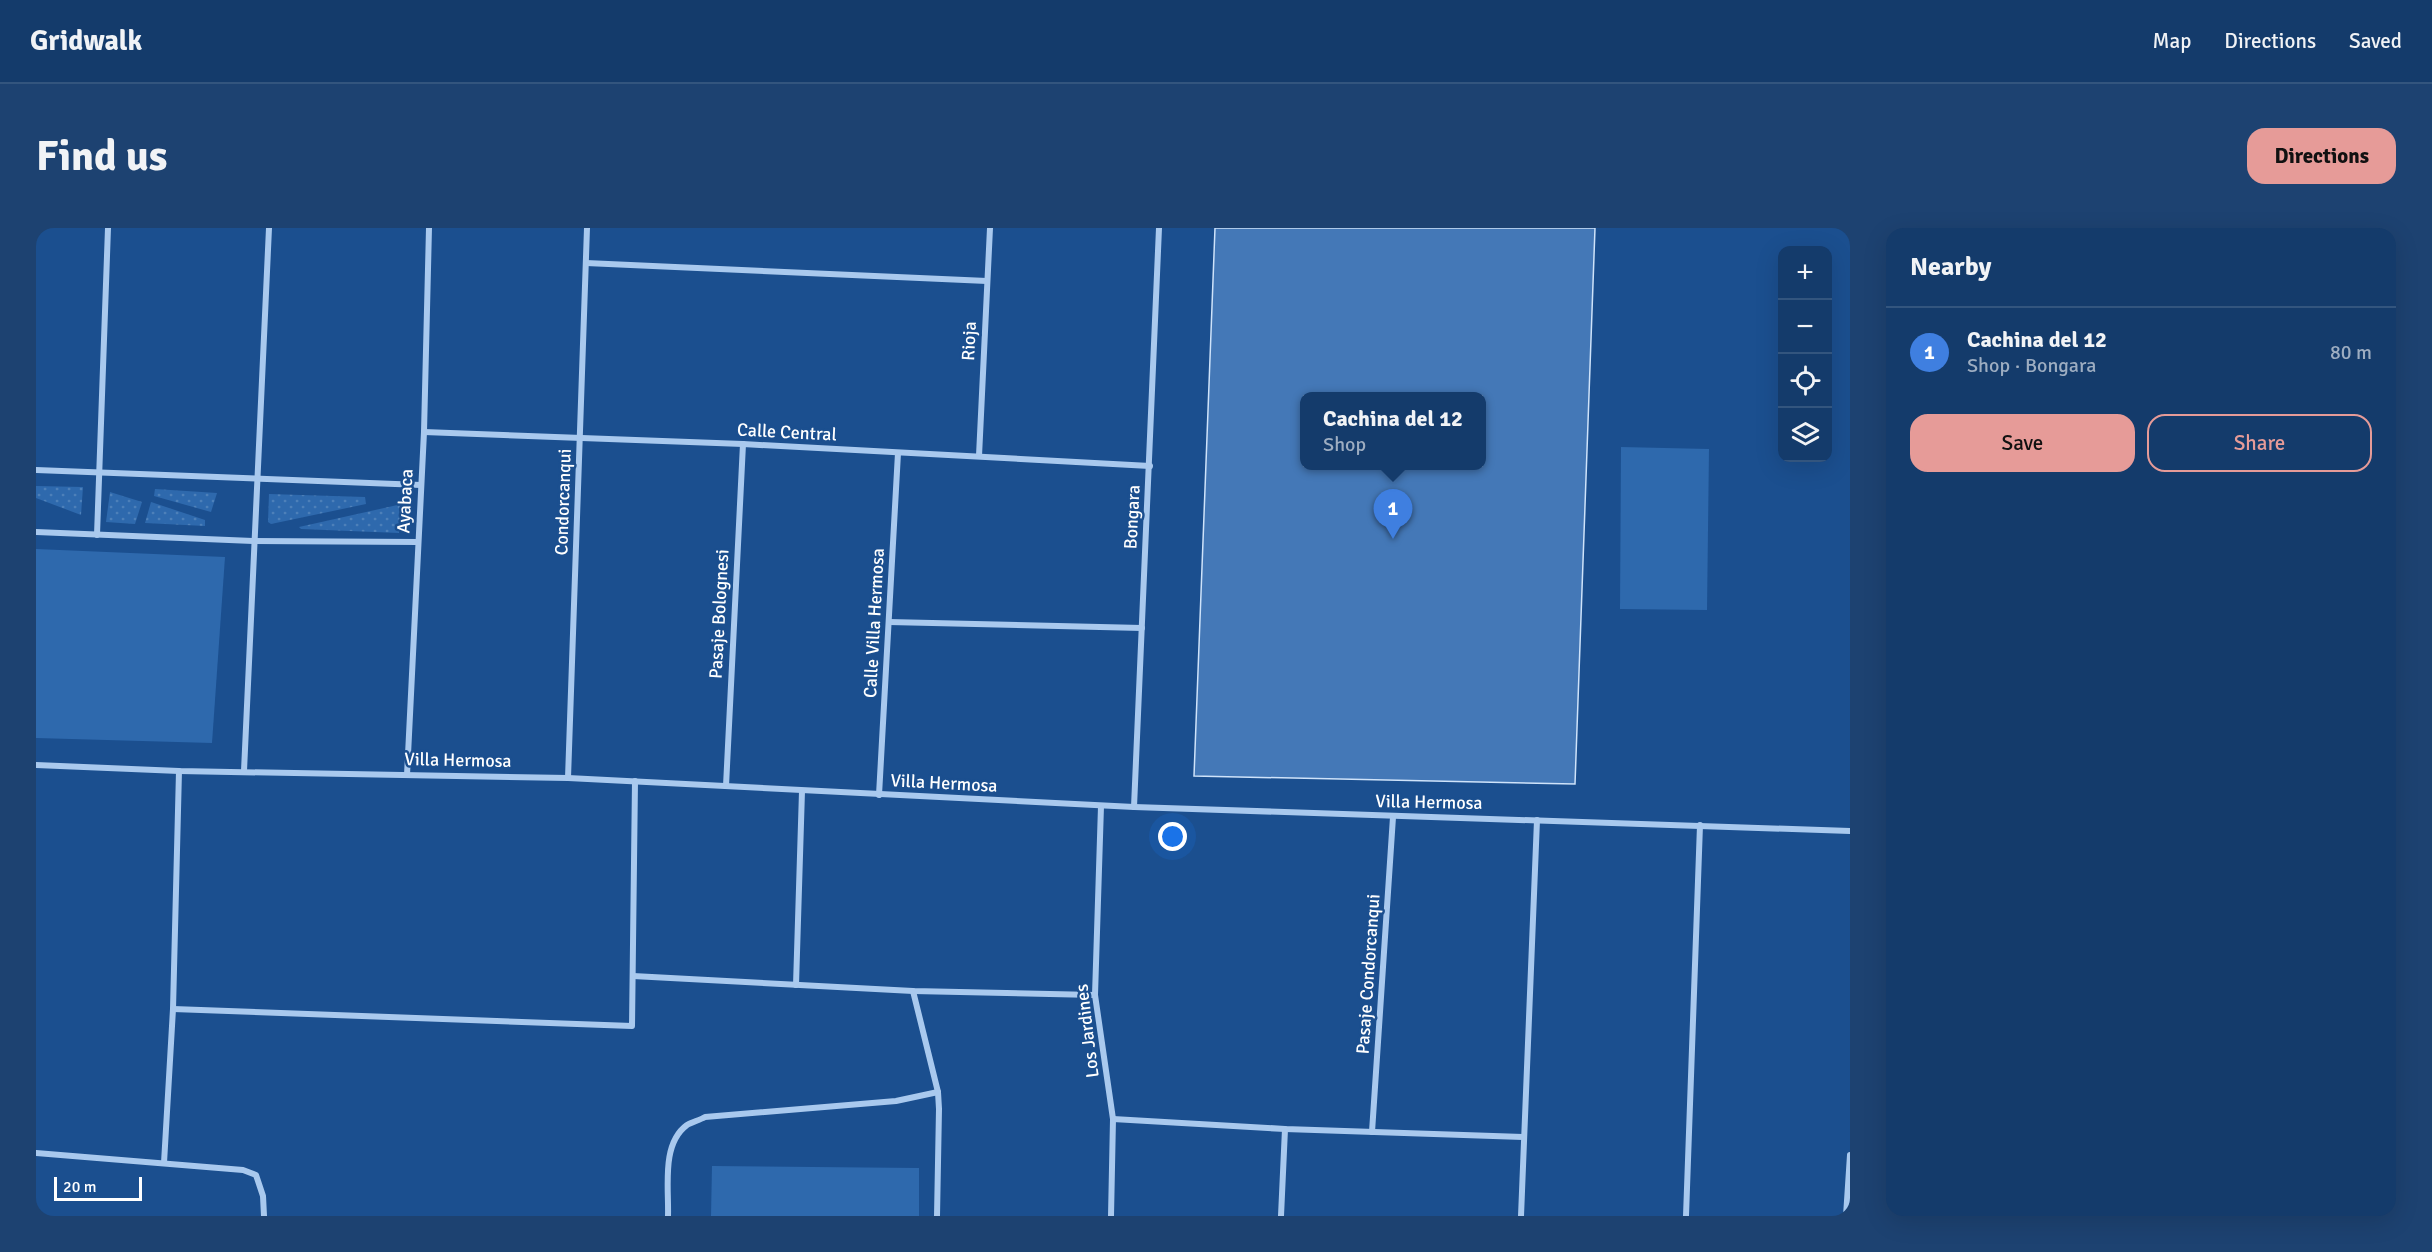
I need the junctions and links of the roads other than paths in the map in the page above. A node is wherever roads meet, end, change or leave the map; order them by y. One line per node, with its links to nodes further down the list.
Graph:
1 (108, 228): 16 (street)
2 (268, 228): 17 (street)
3 (429, 228): 9 (street, Ayabaca)
4 (587, 228): 7 (street, Condorcanqui)
5 (990, 228): 8 (street, Rioja)
6 (1159, 228): 14 (street, Bongara)
7 (586, 263): 8 (street); 10 (street, Condorcanqui)
8 (987, 282): 13 (street, Rioja)
9 (424, 432): 10 (street, Calle Central); 18 (street, Ayabaca)
10 (580, 438): 11 (street, Calle Central); 29 (street, Condorcanqui)
11 (743, 444): 12 (street, Calle Central); 31 (street, Pasaje Bolognesi)
12 (898, 453): 13 (street, Calle Central); 23 (street, Calle Villa Hermosa)
13 (979, 456): 14 (street, Calle Central)
14 (1150, 466): 24 (street, Bongara)
15 (36, 470): 16 (street)
16 (101, 473): 17 (street); 20 (street)
17 (256, 479): 18 (street); 21 (street)
18 (421, 485): 22 (street, Ayabaca)
19 (36, 532): 20 (street)
20 (97, 535): 21 (street)
21 (253, 541): 22 (street); 27 (street)
22 (418, 542): 28 (street, Ayabaca)
23 (889, 622): 24 (street); 33 (street, Calle Villa Hermosa)
24 (1142, 628): 35 (street, Bongara)
25 (36, 765): 26 (street, Villa Hermosa)
26 (179, 771): 27 (street, Villa Hermosa); 44 (street)
27 (244, 771): 28 (street, Villa Hermosa)
28 (407, 774): 29 (street, Villa Hermosa)
29 (568, 778): 30 (street, Villa Hermosa)
30 (635, 781): 31 (street, Villa Hermosa); 40 (street)
31 (726, 786): 32 (street, Villa Hermosa)
32 (802, 791): 33 (street, Villa Hermosa); 41 (street)
33 (879, 795): 34 (street, Villa Hermosa)
34 (1101, 806): 35 (street, Villa Hermosa); 43 (street, Los Jardines)
35 (1134, 807): 36 (street, Villa Hermosa)
36 (1393, 817): 37 (street, Villa Hermosa); 48 (street, Pasaje Condorcanqui)
37 (1537, 820): 38 (street, Villa Hermosa); 49 (street)
38 (1700, 825): 39 (street, Villa Hermosa); 59 (street)
39 (1850, 831)
40 (633, 976): 41 (street); 44 (street)
41 (796, 985): 42 (street)
42 (914, 991): 43 (street); 45 (street)
43 (1095, 995): 46 (street, Los Jardines)
44 (173, 1009): 52 (street)
45 (938, 1092): 54 (street); 55 (street)
46 (1113, 1119): 47 (street); 56 (street, Los Jardines)
47 (1285, 1129): 48 (street); 57 (street)
48 (1372, 1132): 49 (street)
49 (1523, 1137): 58 (street)
50 (36, 1153): 52 (street)
51 (1850, 1155): 60 (street)
52 (164, 1163): 53 (street)
53 (264, 1216)
54 (668, 1216)
55 (937, 1216)
56 (1111, 1216)
57 (1281, 1216)
58 (1521, 1216)
59 (1686, 1216)
60 (1846, 1216)

